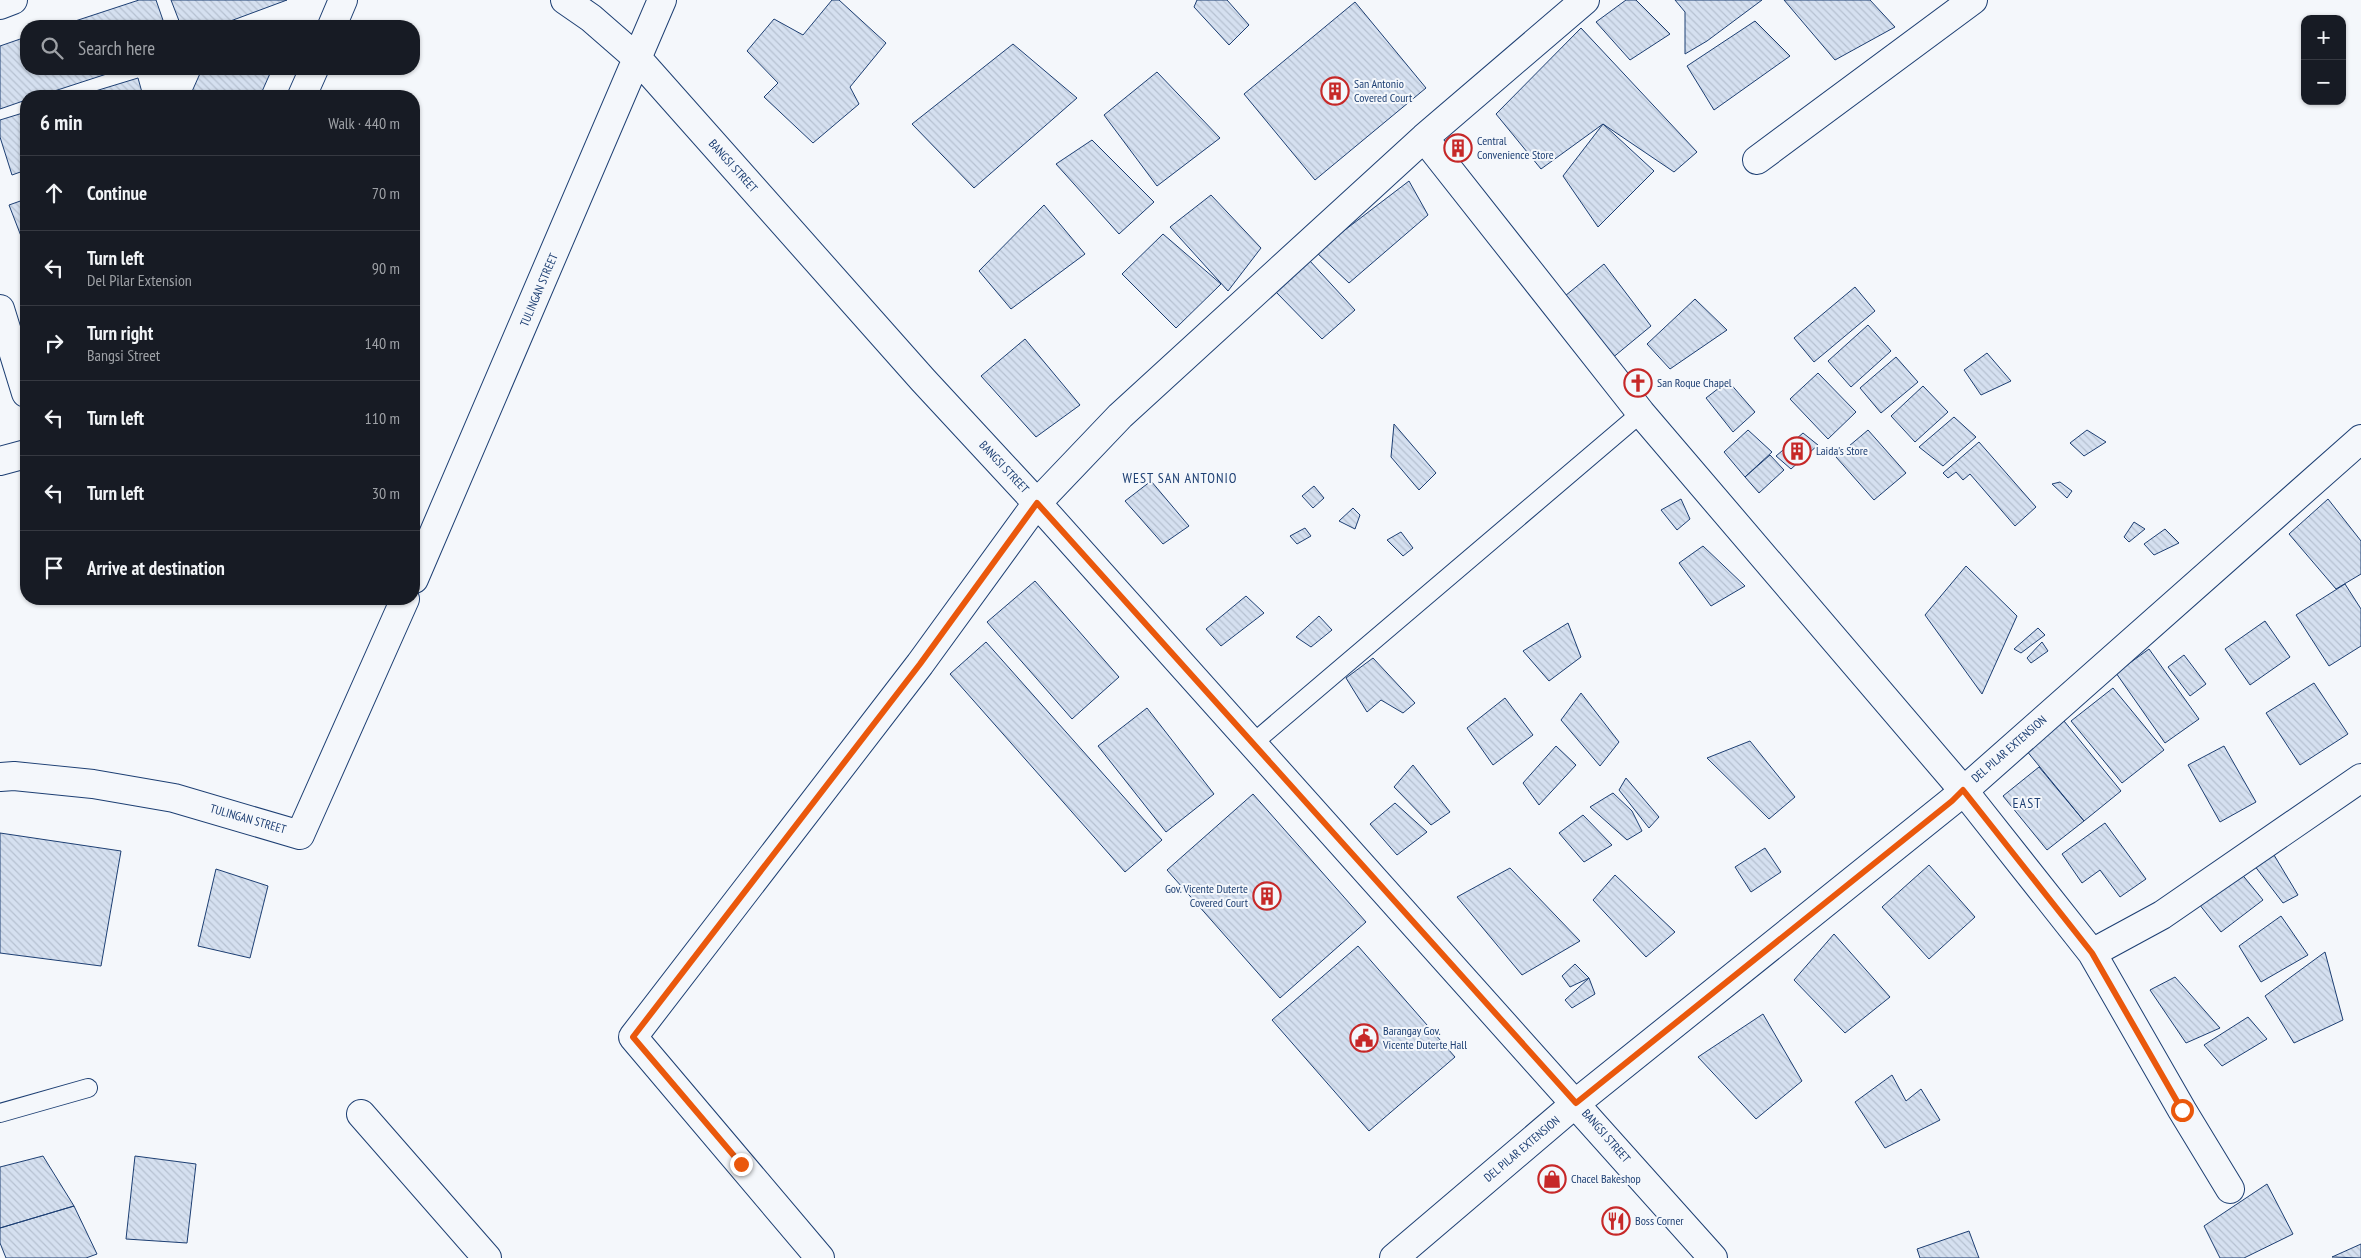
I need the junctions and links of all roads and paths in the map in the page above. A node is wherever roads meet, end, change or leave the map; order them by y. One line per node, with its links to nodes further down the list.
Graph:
1 (13, 0): 7 (street)
2 (343, 0): 8 (street)
3 (565, 0): 9 (street, BANGSI STREET)
4 (662, 0): 9 (street, TULINGAN STREET)
5 (1585, 0): 12 (street)
6 (1973, 0): 13 (street)
7 (0, 4)
8 (335, 20)
9 (638, 59): 20 (street, BANGSI STREET); 21 (street, TULINGAN STREET)
10 (311, 75): 11 (street)
11 (305, 90)
12 (1424, 138): 16 (street); 20 (street)
13 (1757, 160)
14 (0, 309): 15 (street)
15 (20, 374)
16 (1641, 413): 23 (lane); 26 (street)
17 (2361, 439): 26 (street, DEL PILAR EXTENSION)
18 (20, 456): 19 (street)
19 (0, 461)
20 (1037, 503): 23 (street, BANGSI STREET); 34 (street)
21 (420, 565)
22 (402, 605): 24 (street, TULINGAN STREET)
23 (1252, 744): 29 (street, BANGSI STREET)
24 (0, 777)
25 (2361, 778): 27 (street)
26 (1963, 790): 27 (street); 29 (street, DEL PILAR EXTENSION)
27 (2092, 953): 32 (street)
28 (88, 1088): 30 (lane)
29 (1576, 1103): 35 (street, DEL PILAR EXTENSION); 36 (street, BANGSI STREET)
30 (0, 1113)
31 (361, 1114): 33 (street)
32 (2230, 1189)
33 (487, 1258)
34 (820, 1258)
35 (1394, 1258)
36 (1713, 1258)

